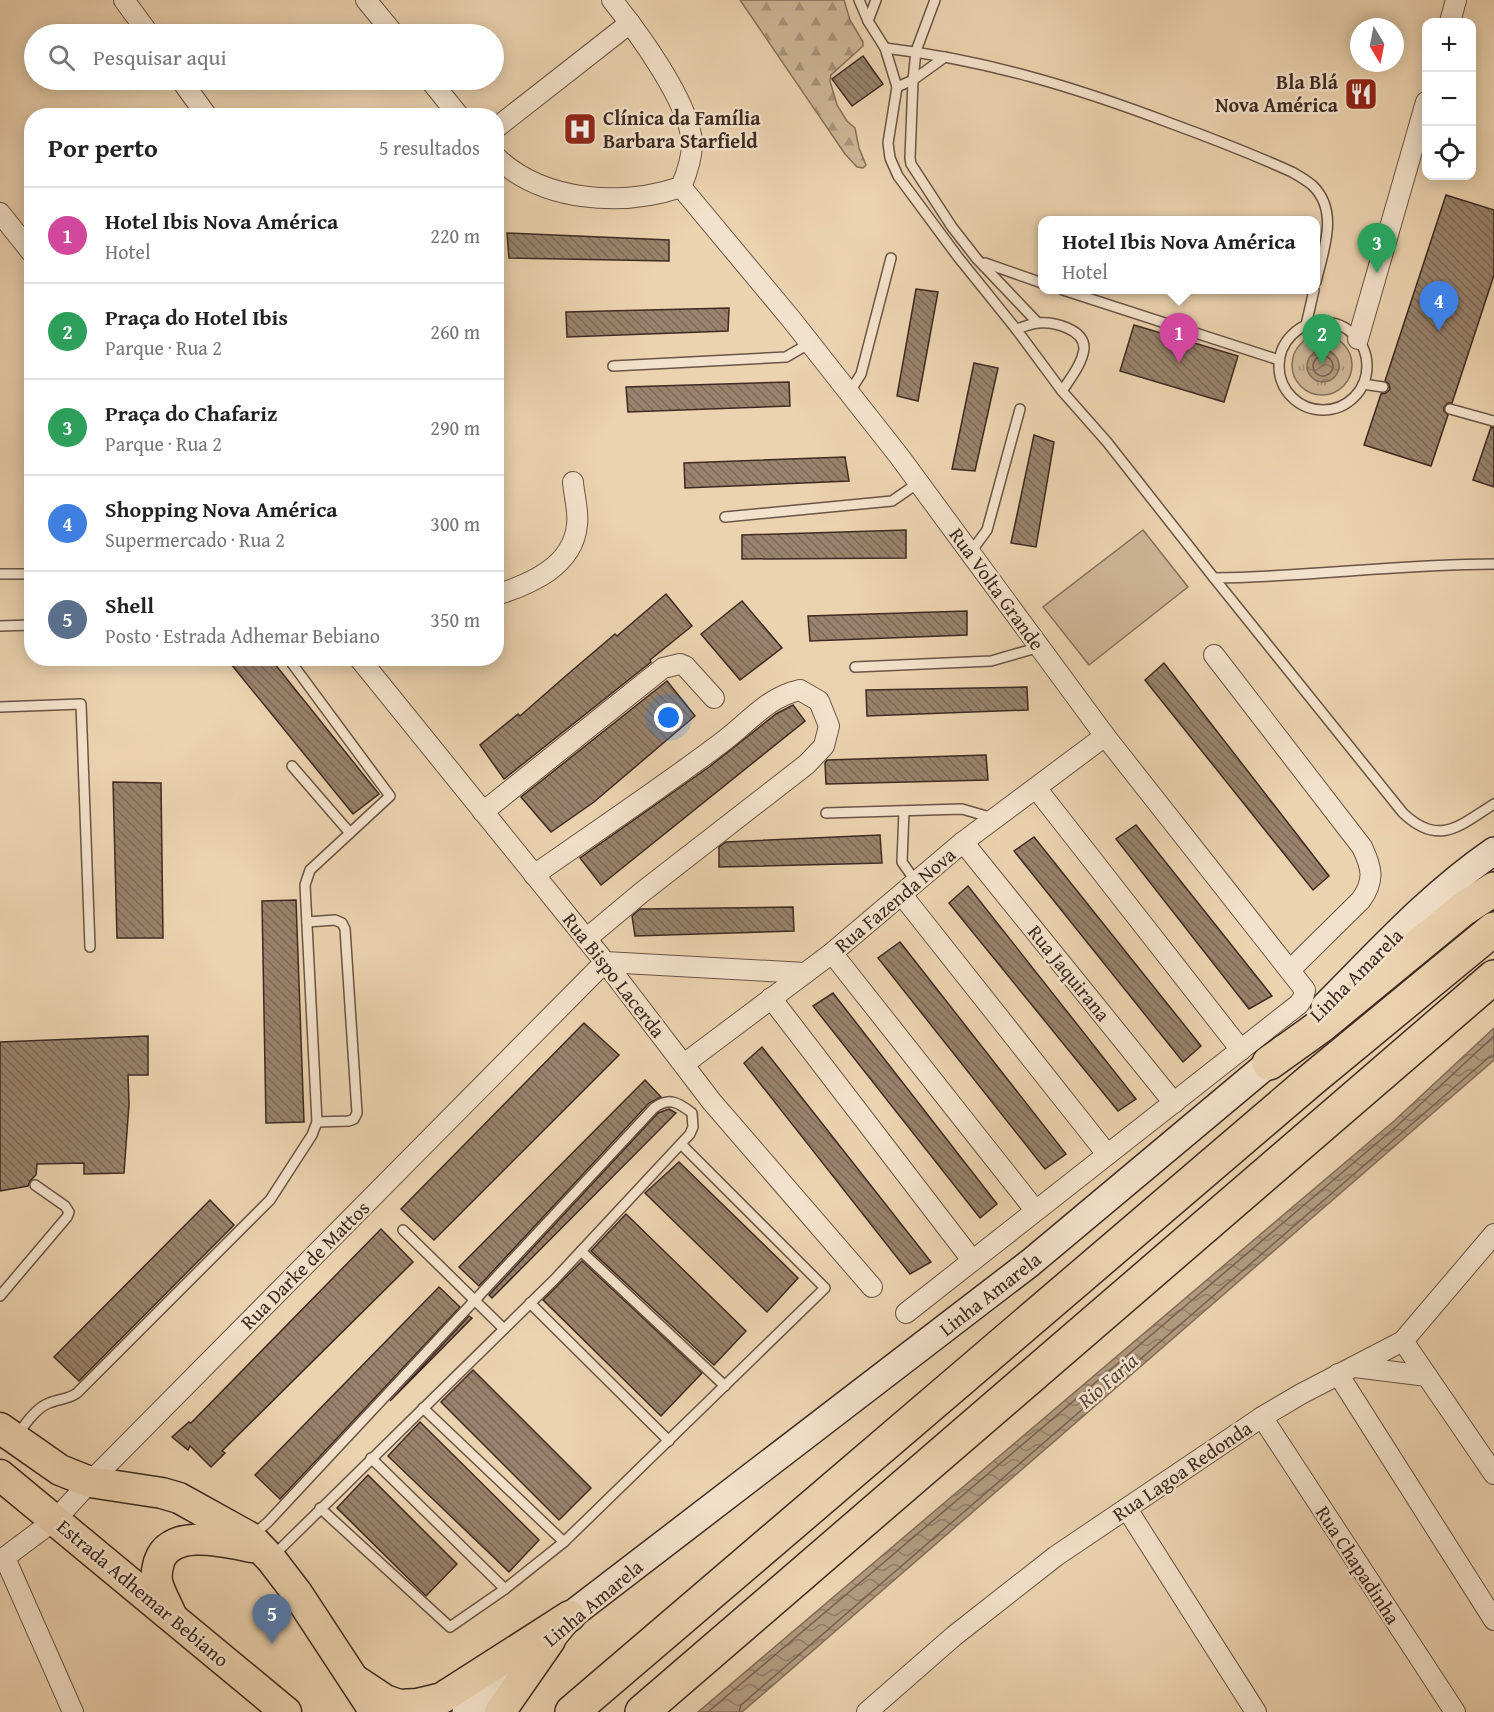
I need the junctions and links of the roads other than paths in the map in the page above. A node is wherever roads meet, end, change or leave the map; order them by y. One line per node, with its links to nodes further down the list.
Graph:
1 (124, 0): 11 (street)
2 (366, 0): 12 (street)
3 (612, 0): 10 (street)
4 (859, 0): 9 (lane)
5 (876, 0): 9 (lane)
6 (935, 0): 14 (lane)
7 (1456, 0): 8 (street)
8 (1451, 18)
9 (868, 21): 13 (lane)
10 (630, 23): 23 (street); 25 (street)
11 (142, 24)
12 (386, 24)
13 (885, 48): 14 (lane); 17 (lane)
14 (916, 51): 15 (lane); 16 (lane)
15 (945, 57): 16 (lane); 30 (lane)
16 (913, 80): 17 (lane); 29 (lane)
17 (897, 87): 36 (lane)
18 (188, 90): 20 (street)
19 (438, 90): 21 (street)
20 (201, 108)
21 (453, 108)
22 (1422, 116): 37 (street)
23 (504, 122)
24 (504, 164): 25 (street)
25 (681, 187): 38 (street, Rua Volta Grande)
26 (0, 213): 27 (street)
27 (24, 243)
28 (891, 258): 44 (lane)
29 (977, 259): 31 (lane); 34 (lane)
30 (1320, 265)
31 (1038, 282)
32 (1075, 294): 39 (lane)
33 (1313, 294): 35 (lane)
34 (1037, 322): 36 (lane); 43 (lane)
35 (1306, 325): 37 (lane); 39 (lane)
36 (1016, 329): 43 (lane)
37 (1358, 339): 41 (lane)
38 (810, 343): 40 (lane); 44 (street, Rua Volta Grande)
39 (1279, 360): 41 (lane)
40 (613, 366)
41 (1363, 384): 42 (lane)
42 (1383, 387)
43 (1062, 391): 55 (lane)
44 (849, 393): 49 (street, Rua Volta Grande)
45 (1020, 409): 51 (lane)
46 (1450, 409): 47 (lane)
47 (1493, 421)
48 (573, 483): 56 (street)
49 (918, 483): 50 (lane); 51 (street, Rua Volta Grande)
50 (725, 517)
51 (970, 553): 59 (street, Rua Volta Grande)
52 (1494, 564): 55 (lane)
53 (0, 574): 54 (lane)
54 (24, 574)
55 (1214, 578): 69 (lane)
56 (504, 592)
57 (24, 625): 58 (lane)
58 (0, 626)
59 (1040, 647): 63 (lane); 66 (street, Rua Volta Grande)
60 (1214, 655): 86 (street)
61 (294, 666): 74 (lane)
62 (365, 666): 71 (street, Rua Bispo Lacerda)
63 (855, 667)
64 (714, 698): 71 (street)
65 (0, 708): 83 (lane)
66 (1105, 736): 68 (street, Rua Fazenda Nova); 86 (street, Rua Volta Grande)
67 (292, 766): 74 (lane)
68 (1036, 788): 73 (street, Rua Fazenda Nova); 90 (street)
69 (1494, 804)
70 (904, 811): 72 (lane); 73 (lane); 78 (lane)
71 (483, 812): 77 (street, Rua Bispo Lacerda)
72 (826, 813)
73 (995, 818): 75 (street, Rua Fazenda Nova)
74 (350, 833): 80 (lane)
75 (963, 842): 78 (street, Rua Fazenda Nova); 92 (street, Rua Jaquirana)
76 (1494, 851): 90 (main road, Linha Amarela)
77 (534, 875): 82 (street, Rua Bispo Lacerda); 82 (street)
78 (909, 889): 84 (street, Rua Fazenda Nova); 95 (street)
79 (1494, 889): 90 (highway)
80 (307, 922): 93 (lane); 93 (lane)
81 (1494, 929): 137 (highway)
82 (586, 939): 85 (street, Rua Bispo Lacerda)
83 (90, 947)
84 (832, 953): 87 (street, Rua Fazenda Nova); 97 (street)
85 (605, 962): 87 (street); 91 (street, Rua Bispo Lacerda); 119 (street, Rua Darke de Mattos)
86 (1290, 970): 90 (street, Rua Volta Grande)
87 (805, 973): 89 (street, Rua Fazenda Nova)
88 (1494, 977): 138 (highway)
89 (771, 998): 91 (street, Rua Fazenda Nova); 101 (street)
90 (1255, 1056): 92 (street); 127 (main road, Linha Amarela)
91 (684, 1064): 102 (street, Rua Bispo Lacerda)
92 (1174, 1103): 95 (street)
93 (317, 1122): 114 (lane)
94 (681, 1144): 100 (lane); 104 (lane); 111 (lane)
95 (1107, 1154): 97 (street)
96 (35, 1185): 103 (lane)
97 (1035, 1210): 101 (street)
98 (403, 1230): 104 (lane)
99 (1494, 1234): 108 (street, Rua Lagoa Redonda)
100 (581, 1251): 105 (lane); 111 (lane)
101 (972, 1260): 106 (street)
102 (872, 1287)
103 (0, 1296)
104 (475, 1300): 107 (lane); 124 (lane)
105 (530, 1303): 107 (lane); 115 (lane)
106 (906, 1313)
107 (504, 1329): 112 (lane)
108 (1403, 1341): 109 (street, Rua Lagoa Redonda); 110 (street)
109 (1346, 1370): 110 (street); 113 (street, Rua Lagoa Redonda); 128 (street)
110 (1427, 1376): 117 (street)
111 (725, 1386): 115 (lane)
112 (423, 1408): 116 (lane); 123 (lane)
113 (1262, 1418): 121 (street, Rua Lagoa Redonda); 141 (street, Rua Chapadinha)
114 (7, 1433): 119 (main road)
115 (669, 1441): 123 (lane)
116 (371, 1458): 120 (lane); 126 (lane)
117 (1494, 1474)
118 (0, 1475): 122 (main road, Estrada Adhemar Bebiano)
119 (90, 1482): 122 (street, Rua Darke de Mattos); 124 (main road)
120 (320, 1508): 124 (lane); 126 (lane)
121 (1127, 1509): 139 (street, Rua Lagoa Redonda); 140 (street)
122 (56, 1519): 125 (street, Rua Darke de Mattos); 129 (main road, Estrada Adhemar Bebiano)
123 (564, 1542): 126 (lane)
124 (261, 1549): 129 (main road); 131 (main road)
125 (2, 1559): 132 (street)
126 (505, 1589)
127 (570, 1616): 130 (main road, Linha Amarela); 131 (main road)
128 (1494, 1620)
129 (174, 1621): 133 (main road, Estrada Adhemar Bebiano)
130 (550, 1640): 135 (main road, Linha Amarela); 136 (main road)
131 (352, 1678): 134 (main road)
132 (73, 1712)
133 (286, 1712)
134 (375, 1712)
135 (466, 1712)
136 (500, 1712)
137 (572, 1712)
138 (642, 1712)
139 (867, 1712)
140 (1256, 1712)
141 (1455, 1712)

